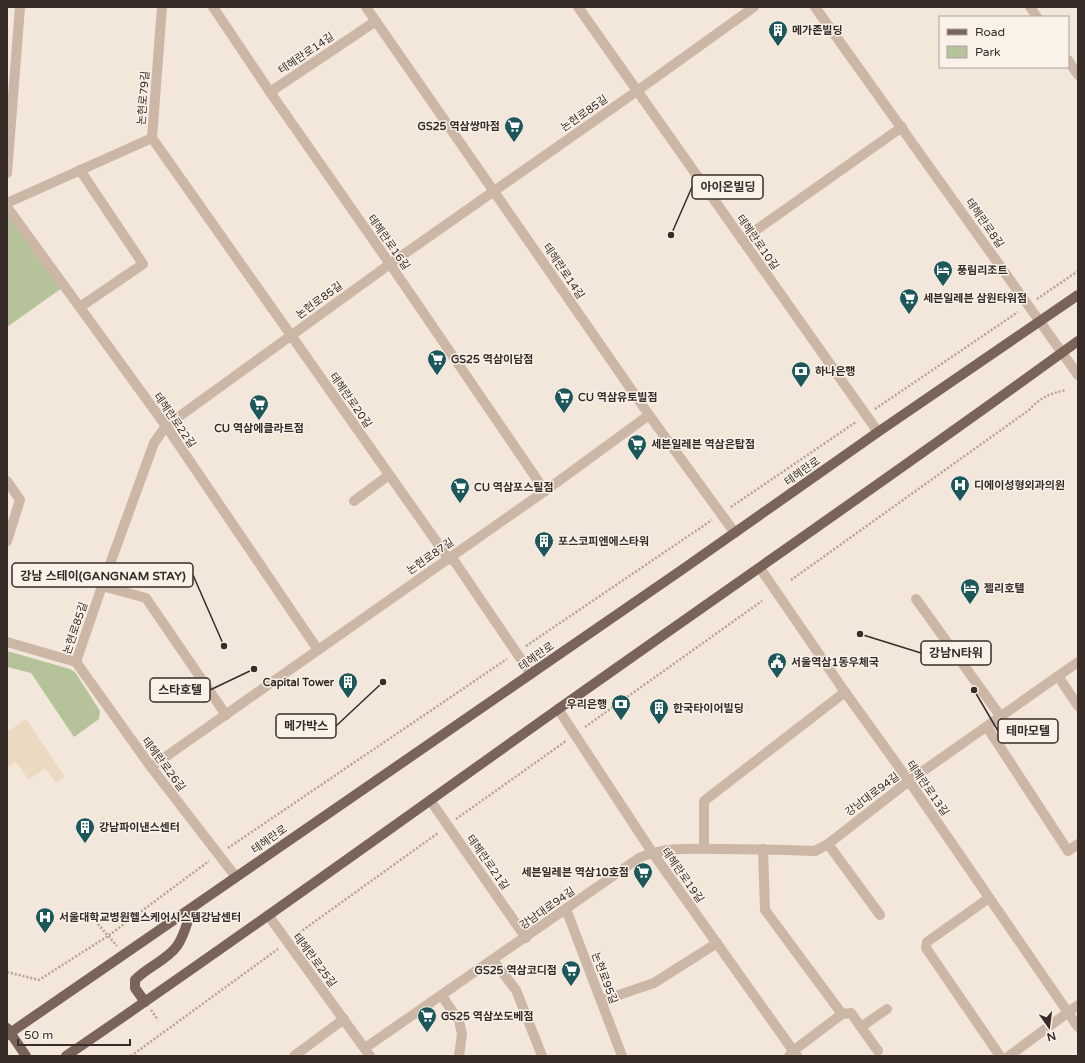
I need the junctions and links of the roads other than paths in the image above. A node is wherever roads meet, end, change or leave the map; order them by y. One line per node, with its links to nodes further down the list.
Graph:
1 (20, 7): 15 (street)
2 (162, 7): 17 (street, 논현로79길)
3 (213, 7): 14 (street, 테헤란로16길)
4 (366, 7): 10 (street, 테헤란로14길)
5 (578, 7): 13 (street, 테헤란로10길)
6 (754, 7): 13 (street, 논현로85길)
7 (815, 7): 16 (street, 테헤란로8길)
8 (1030, 7): 9 (street)
9 (1036, 16)
10 (376, 21): 14 (street, 테헤란로14길); 20 (street, 테헤란로14길)
11 (1069, 61): 12 (street)
12 (1078, 74)
13 (637, 91): 20 (street, 논현로85길); 23 (street, 테헤란로10길)
14 (270, 92): 24 (street, 테헤란로16길)
15 (9, 116): 19 (street)
16 (902, 127): 23 (street); 27 (street, 테헤란로8길)
17 (152, 138): 18 (street, 논현로79길); 28 (street, 테헤란로20길)
18 (80, 170): 21 (street, 논현로79길); 26 (street)
19 (7, 173)
20 (494, 190): 24 (street, 논현로85길); 32 (street, 테헤란로14길)
21 (7, 203)
22 (7, 207): 26 (street, 테헤란로22길)
23 (742, 240): 34 (street, 테헤란로10길)
24 (390, 264): 28 (street, 논현로85길); 37 (street, 테헤란로16길)
25 (1078, 295): 27 (main road, 테헤란로)
26 (80, 307): 33 (street, 테헤란로22길)
27 (1039, 321): 30 (street, 테헤란로8길); 34 (main road, 테헤란로)
28 (291, 335): 33 (street, 논현로85길); 35 (street, 테헤란로20길)
29 (1078, 342): 30 (main road)
30 (1062, 353): 31 (street, 테헤란로8길); 42 (main road)
31 (1078, 375)
32 (649, 415): 37 (street, 논현로87길); 39 (street, 테헤란로14길)
33 (166, 426): 43 (street, 논현로85길); 46 (street, 테헤란로22길)
34 (878, 432): 39 (main road, 테헤란로)
35 (389, 475): 38 (street); 41 (street, 테헤란로20길)
36 (7, 481): 40 (street)
37 (545, 491): 41 (street, 논현로87길)
38 (354, 501)
39 (735, 533): 49 (main road, 테헤란로)
40 (7, 541)
41 (448, 558): 46 (street, 논현로87길); 49 (street, 테헤란로20길)
42 (760, 568): 51 (street, 테헤란로13길); 53 (main road)
43 (102, 586): 47 (street, 논현로85길); 54 (street)
44 (916, 599): 55 (street)
45 (7, 642): 47 (street, 논현로85길)
46 (318, 650): 54 (street, 논현로87길)
47 (76, 662): 57 (street, 테헤란로26길)
48 (1078, 662): 50 (street, 강남대로94길)
49 (531, 674): 65 (main road, 테헤란로)
50 (1058, 676): 52 (street); 55 (street, 강남대로94길)
51 (845, 692): 58 (street, 테헤란로13길); 62 (street)
52 (1078, 706)
53 (558, 709): 59 (main road); 64 (street, 테헤란로19길)
54 (226, 715): 57 (street, 논현로87길)
55 (1001, 717): 56 (street, 강남대로94길)
56 (987, 727): 58 (street, 강남대로94길); 61 (street)
57 (151, 767): 65 (street, 테헤란로26길)
58 (909, 781): 60 (street, 강남대로94길); 66 (street, 테헤란로13길)
59 (430, 800): 69 (main road); 71 (street, 테헤란로21길)
60 (828, 844): 63 (street, 강남대로94길); 70 (street)
61 (1078, 844)
62 (704, 849): 63 (street, 강남대로94길); 64 (street, 강남대로94길)
63 (763, 849): 80 (street)
64 (652, 852): 68 (street, 강남대로94길); 72 (street, 테헤란로19길)
65 (236, 878): 67 (main road, 테헤란로)
66 (989, 898): 79 (street, 테헤란로13길); 94 (street)
67 (194, 906): 76 (main road); 84 (main road, 테헤란로)
68 (566, 909): 71 (street, 강남대로94길); 75 (street, 논현로95길)
69 (268, 915): 76 (main road); 81 (street, 테헤란로25길)
70 (880, 915)
71 (526, 938): 73 (street, 강남대로94길)
72 (717, 943): 75 (street); 87 (street, 테헤란로19길)
73 (493, 960): 74 (street, 강남대로94길); 92 (street)
74 (442, 996): 86 (street, 강남대로94길); 91 (street)
75 (601, 1001): 93 (street, 논현로95길)
76 (145, 1002): 89 (main road)
77 (1078, 1005): 79 (street)
78 (887, 1008): 82 (street)
79 (1067, 1012): 83 (street, 테헤란로13길); 95 (street)
80 (842, 1014): 82 (street); 87 (street, 테헤란로19길)
81 (344, 1019): 86 (street, 테헤란로25길); 90 (street)
82 (861, 1027): 85 (street)
83 (1078, 1027)
84 (8, 1031): 88 (main road)
85 (878, 1051)
86 (368, 1052)
87 (793, 1054)
88 (26, 1056)
89 (66, 1056)
90 (294, 1056)
91 (459, 1056)
92 (542, 1056)
93 (622, 1056)
94 (1000, 1056)
95 (1009, 1056)

